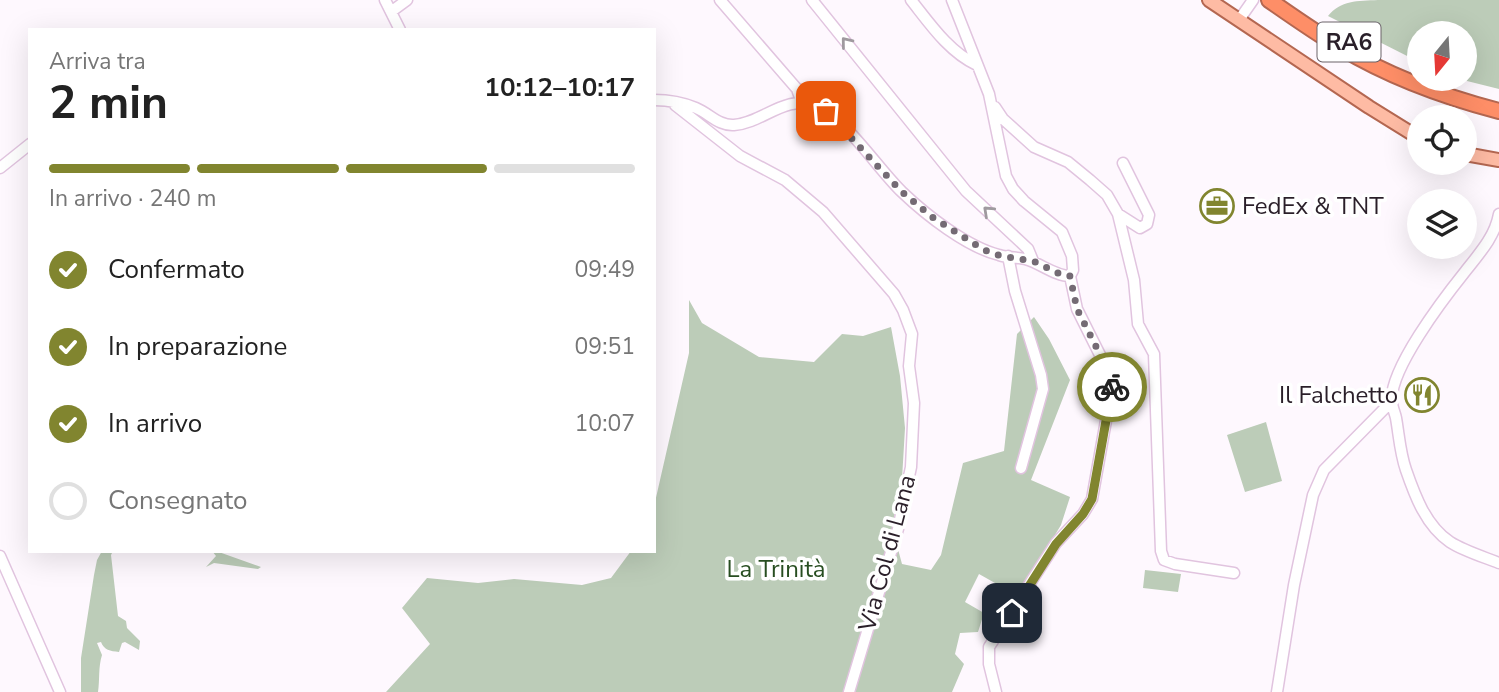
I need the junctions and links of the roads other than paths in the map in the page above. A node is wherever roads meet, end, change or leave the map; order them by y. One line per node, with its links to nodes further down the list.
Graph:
1 (385, 0): 11 (street)
2 (407, 0): 11 (street)
3 (720, 0): 20 (street)
4 (811, 0): 32 (street, one-way to 4)
5 (911, 0): 14 (street)
6 (952, 0): 14 (street)
7 (1209, 0): 12 (main road)
8 (1253, 0): 12 (street)
9 (1269, 0): 22 (highway, RA6)
10 (1284, 0): 15 (highway, RA6)
11 (392, 11): 13 (street)
12 (1239, 20): 23 (main road)
13 (399, 28)
14 (977, 65): 21 (street)
15 (1407, 69)
16 (1465, 91): 19 (highway)
17 (656, 99): 18 (street)
18 (669, 102): 20 (street); 40 (street, Via Col di Lana)
19 (1499, 102)
20 (802, 103): 31 (street)
21 (991, 103): 29 (street); 33 (street)
22 (1499, 111)
23 (1407, 130)
24 (28, 147): 28 (street)
25 (1477, 156): 26 (main road)
26 (1499, 160)
27 (1123, 163): 29 (street)
28 (0, 168)
29 (1118, 214): 38 (street)
30 (1499, 214): 34 (street)
31 (1008, 256): 32 (street); 35 (street)
32 (1033, 261): 33 (street)
33 (1070, 276): 41 (street)
34 (1391, 402): 37 (street); 42 (street)
35 (1021, 468)
36 (0, 556): 39 (street)
37 (1499, 564)
38 (1234, 573)
39 (60, 692)
40 (849, 692)
41 (996, 692)
42 (1277, 692)

